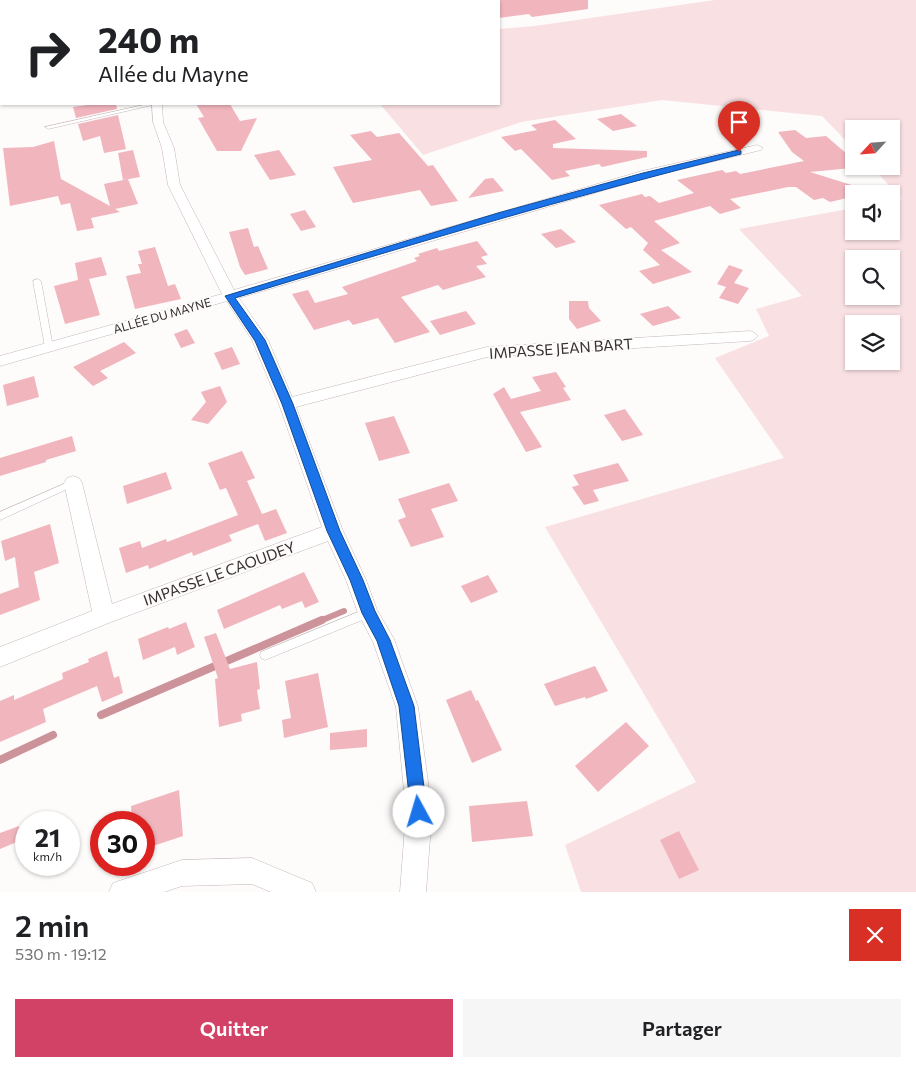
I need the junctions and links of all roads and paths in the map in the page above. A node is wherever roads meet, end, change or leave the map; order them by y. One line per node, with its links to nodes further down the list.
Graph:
1 (150, 105): 3 (lane)
2 (155, 105): 6 (street)
3 (48, 127)
4 (757, 148): 6 (street, ALLÉE DU MAYNE)
5 (37, 281): 8 (lane)
6 (230, 296): 8 (street, ALLÉE DU MAYNE); 10 (street)
7 (750, 336): 10 (street, IMPASSE JEAN BART)
8 (49, 347): 9 (street, ALLÉE DU MAYNE)
9 (0, 361)
10 (288, 404): 13 (street)
11 (73, 482): 12 (lane); 15 (street)
12 (0, 516)
13 (334, 531): 14 (street); 15 (street, IMPASSE LE CAOUDEY)
14 (368, 613): 16 (lane); 20 (street)
15 (104, 616): 17 (street, IMPASSE LE CAOUDEY)
16 (266, 655)
17 (0, 657)
18 (122, 892): 19 (street)
19 (303, 892)
20 (413, 892)

